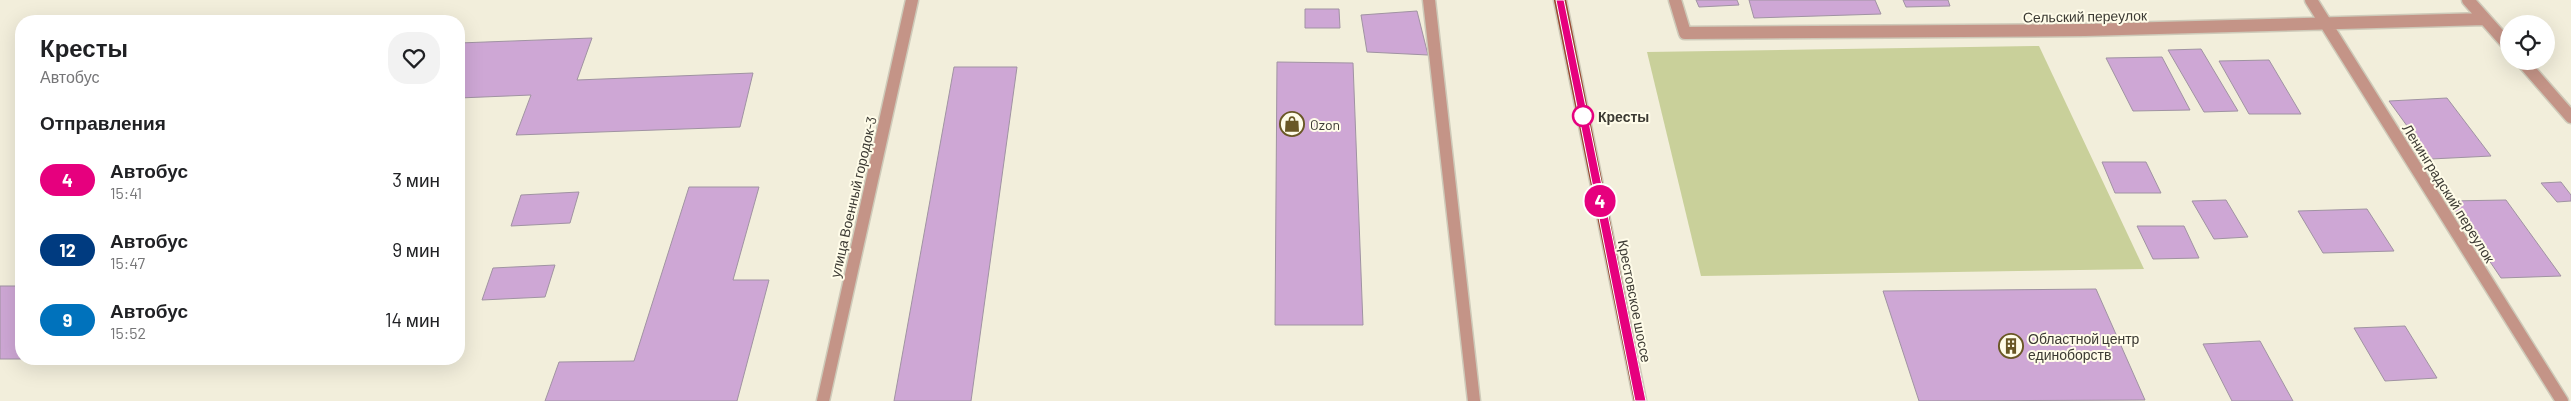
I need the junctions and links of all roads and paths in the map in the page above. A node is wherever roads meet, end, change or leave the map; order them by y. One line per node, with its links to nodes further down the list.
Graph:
1 (912, 0): 12 (street, улица Военный городок-3)
2 (1428, 0): 13 (street)
3 (1560, 0): 14 (main road, Крестовское шоссе)
4 (1675, 0): 8 (street, Сельский переулок)
5 (2311, 0): 8 (street, Ленинградский переулок)
6 (2468, 0): 7 (street)
7 (2485, 18): 8 (street, Сельский переулок); 9 (street)
8 (2327, 26): 15 (street, Ленинградский переулок)
9 (2500, 36)
10 (2530, 70): 11 (street)
11 (2571, 117)
12 (823, 401)
13 (1474, 401)
14 (1640, 401)
15 (2562, 401)

